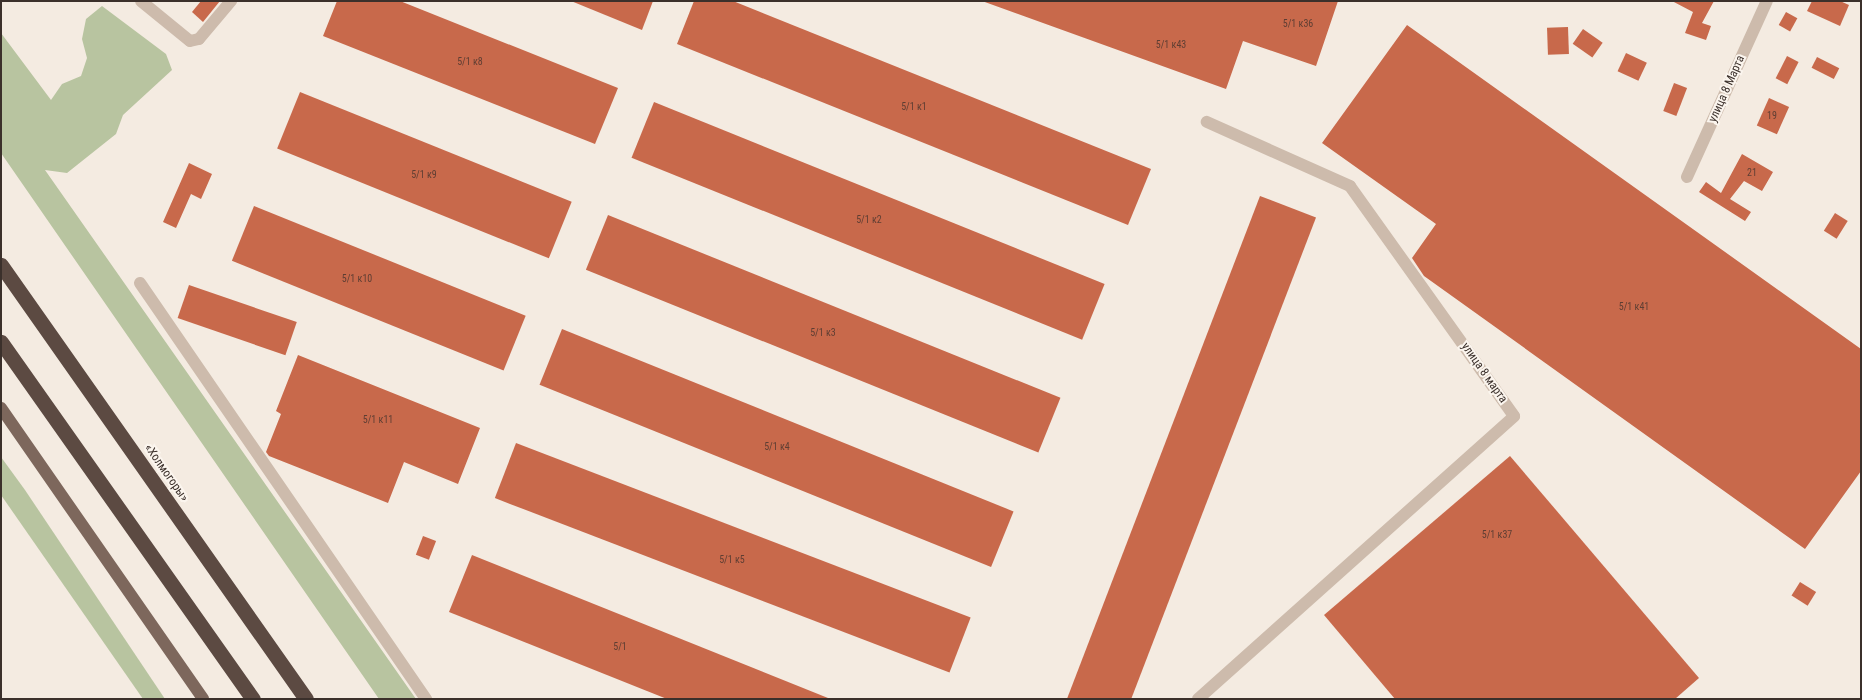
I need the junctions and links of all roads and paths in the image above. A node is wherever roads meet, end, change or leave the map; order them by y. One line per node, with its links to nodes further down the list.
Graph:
1 (141, 1): 2 (street)
2 (232, 1)
3 (1767, 1): 5 (street, улица 8 Марта)
4 (1207, 122): 14 (street, улица 8 марта)
5 (1687, 177)
6 (1, 265): 12 (highway, «Холмогоры»)
7 (140, 284): 13 (street)
8 (1, 342): 11 (highway)
9 (1, 408): 10 (main road)
10 (203, 699)
11 (253, 699)
12 (306, 699)
13 (426, 699)
14 (1198, 699)

